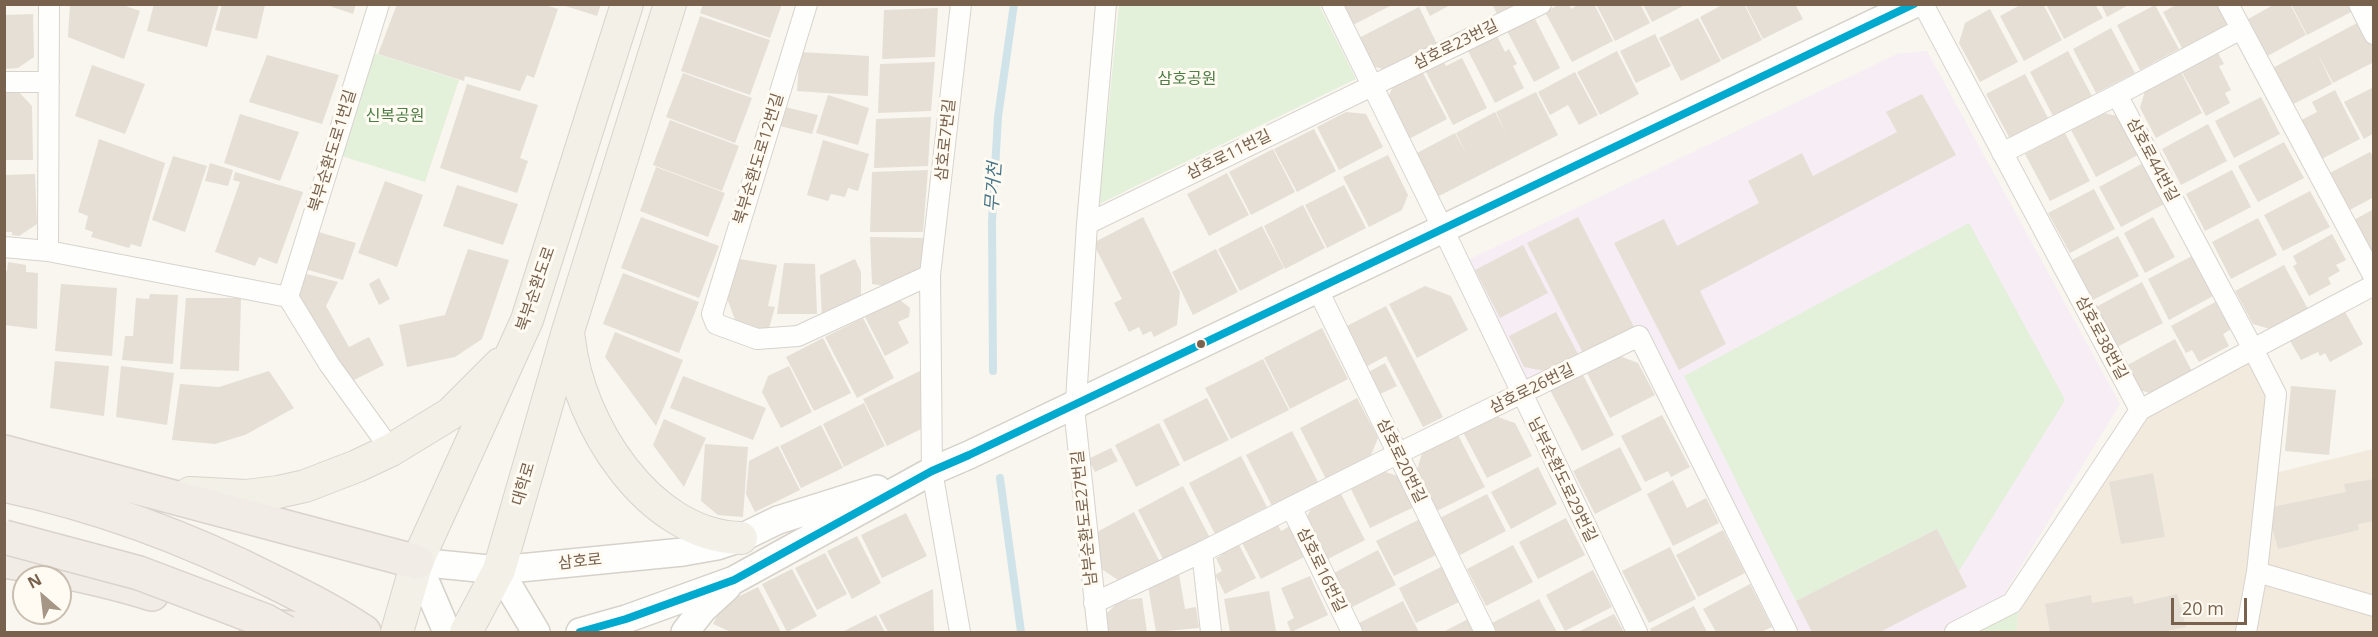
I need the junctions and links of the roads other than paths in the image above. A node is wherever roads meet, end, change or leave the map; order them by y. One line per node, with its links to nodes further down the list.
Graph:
1 (49, 4): 17 (street)
2 (379, 4): 29 (street, 북부순환도로1번길)
3 (627, 4): 32 (main road, 북부순환도로)
4 (670, 4): 30 (main road)
5 (807, 4): 25 (street, 북부순환도로12번길)
6 (961, 4): 25 (street, 삼호로7번길)
7 (1106, 4): 21 (street)
8 (1332, 4): 18 (street)
9 (1541, 4): 18 (street, 삼호로23번길)
10 (1914, 4): 22 (main road)
11 (1923, 4): 20 (street, 삼호로38번길)
12 (2228, 4): 14 (street)
13 (2359, 4): 15 (street)
14 (2241, 28): 19 (street); 26 (street)
15 (2373, 34)
16 (4, 82): 17 (street)
17 (49, 82): 24 (street)
18 (1371, 86): 21 (street, 삼호로11번길); 22 (street)
19 (2117, 95): 20 (street); 31 (street, 삼호로44번길)
20 (2002, 153): 35 (street, 삼호로38번길)
21 (1087, 224): 34 (street)
22 (1443, 229): 28 (main road); 33 (street, 남부순환도로29번길)
23 (4, 247): 24 (street)
24 (48, 251): 29 (street)
25 (930, 275): 39 (street, 삼호로7번길)
26 (2373, 277)
27 (2373, 285): 31 (street)
28 (1317, 288): 34 (main road); 38 (street, 삼호로20번길)
29 (288, 297): 36 (street)
30 (568, 331): 44 (main road); 48 (main road, 대학로)
31 (2253, 349): 35 (street); 49 (street, 삼호로44번길)
32 (513, 351): 36 (main road); 47 (main road, 북부순환도로)
33 (1521, 394): 38 (street, 삼호로26번길); 67 (street, 남부순환도로29번길); 68 (street, 삼호로26번길)
34 (1069, 407): 39 (main road); 51 (street, 남부순환도로27번길)
35 (2140, 410): 69 (street)
36 (391, 450): 41 (main road)
37 (4, 452): 41 (highway)
38 (1397, 454): 42 (street, 삼호로26번길); 66 (street, 삼호로20번길)
39 (932, 471): 44 (main road, 삼호로); 50 (main road); 62 (street, 삼호로7번길)
40 (4, 485): 55 (highway)
41 (152, 490): 47 (highway)
42 (1291, 507): 45 (street, 삼호로26번길); 65 (street, 삼호로16번길)
43 (4, 537): 53 (highway, bridge)
44 (741, 538): 48 (main road, 삼호로)
45 (1202, 552): 51 (street, 삼호로26번길); 64 (street)
46 (4, 561): 53 (highway)
47 (417, 562): 48 (main road, 삼호로); 56 (main road); 57 (main road)
48 (500, 570): 58 (main road, 대학로); 59 (main road)
49 (2256, 572): 52 (street); 70 (street, 삼호로44번길)
50 (734, 580): 60 (main road); 61 (main road)
51 (1094, 603): 63 (street, 남부순환도로27번길)
52 (2373, 606)
53 (272, 631): 54 (highway)
54 (337, 633)
55 (364, 633)
56 (397, 633)
57 (447, 633)
58 (466, 633)
59 (536, 633)
60 (579, 633)
61 (685, 633)
62 (960, 633)
63 (1098, 633)
64 (1211, 633)
65 (1352, 633)
66 (1485, 633)
67 (1637, 633)
68 (1787, 633)
69 (1955, 633)
70 (2246, 633)

